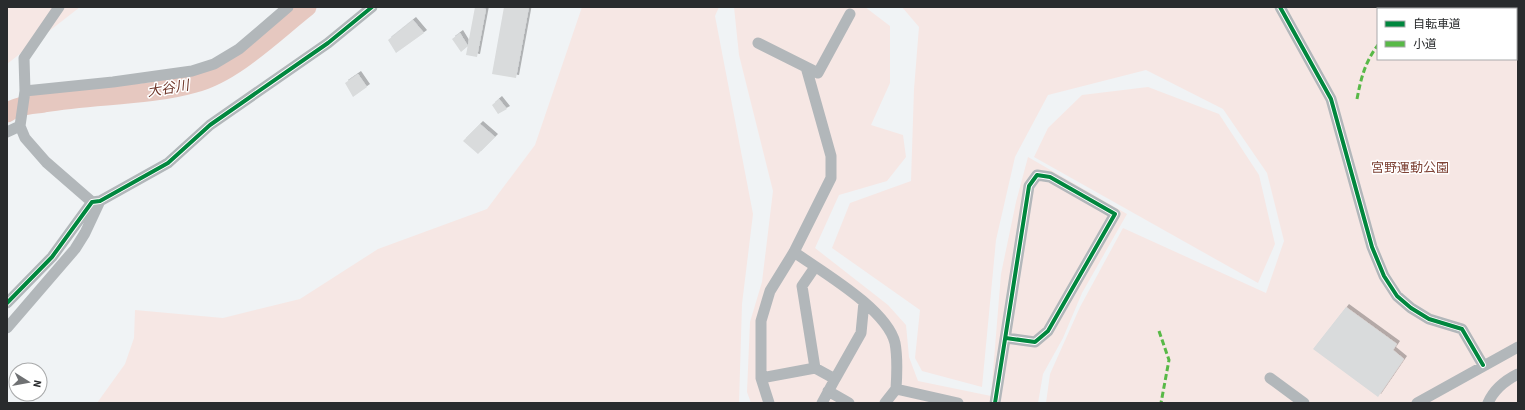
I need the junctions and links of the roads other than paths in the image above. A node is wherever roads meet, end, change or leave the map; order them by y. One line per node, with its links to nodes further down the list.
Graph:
1 (59, 7): 8 (street)
2 (288, 7): 8 (street)
3 (372, 7): 11 (street)
4 (1280, 7): 19 (street)
5 (850, 14): 7 (street)
6 (758, 43): 7 (street)
7 (806, 67): 12 (street)
8 (25, 91): 9 (street)
9 (20, 126): 10 (street); 11 (street)
10 (7, 132)
11 (96, 202): 15 (street); 16 (street)
12 (794, 252): 13 (street); 22 (street)
13 (815, 267): 14 (street); 20 (street)
14 (864, 302): 24 (street); 25 (street)
15 (7, 303)
16 (7, 328)
17 (1006, 338): 17 (street); 32 (street)
18 (1518, 347): 19 (street)
19 (1483, 365): 34 (street)
20 (815, 368): 22 (street); 24 (street)
21 (1518, 374): 35 (street)
22 (761, 378): 27 (street)
23 (1270, 378): 33 (street)
24 (835, 379): 26 (street)
25 (896, 389): 30 (street); 31 (street)
26 (828, 391): 28 (street); 29 (street)
27 (769, 403)
28 (822, 403)
29 (849, 403)
30 (885, 403)
31 (958, 403)
32 (995, 403)
33 (1304, 403)
34 (1417, 403)
35 (1488, 403)

